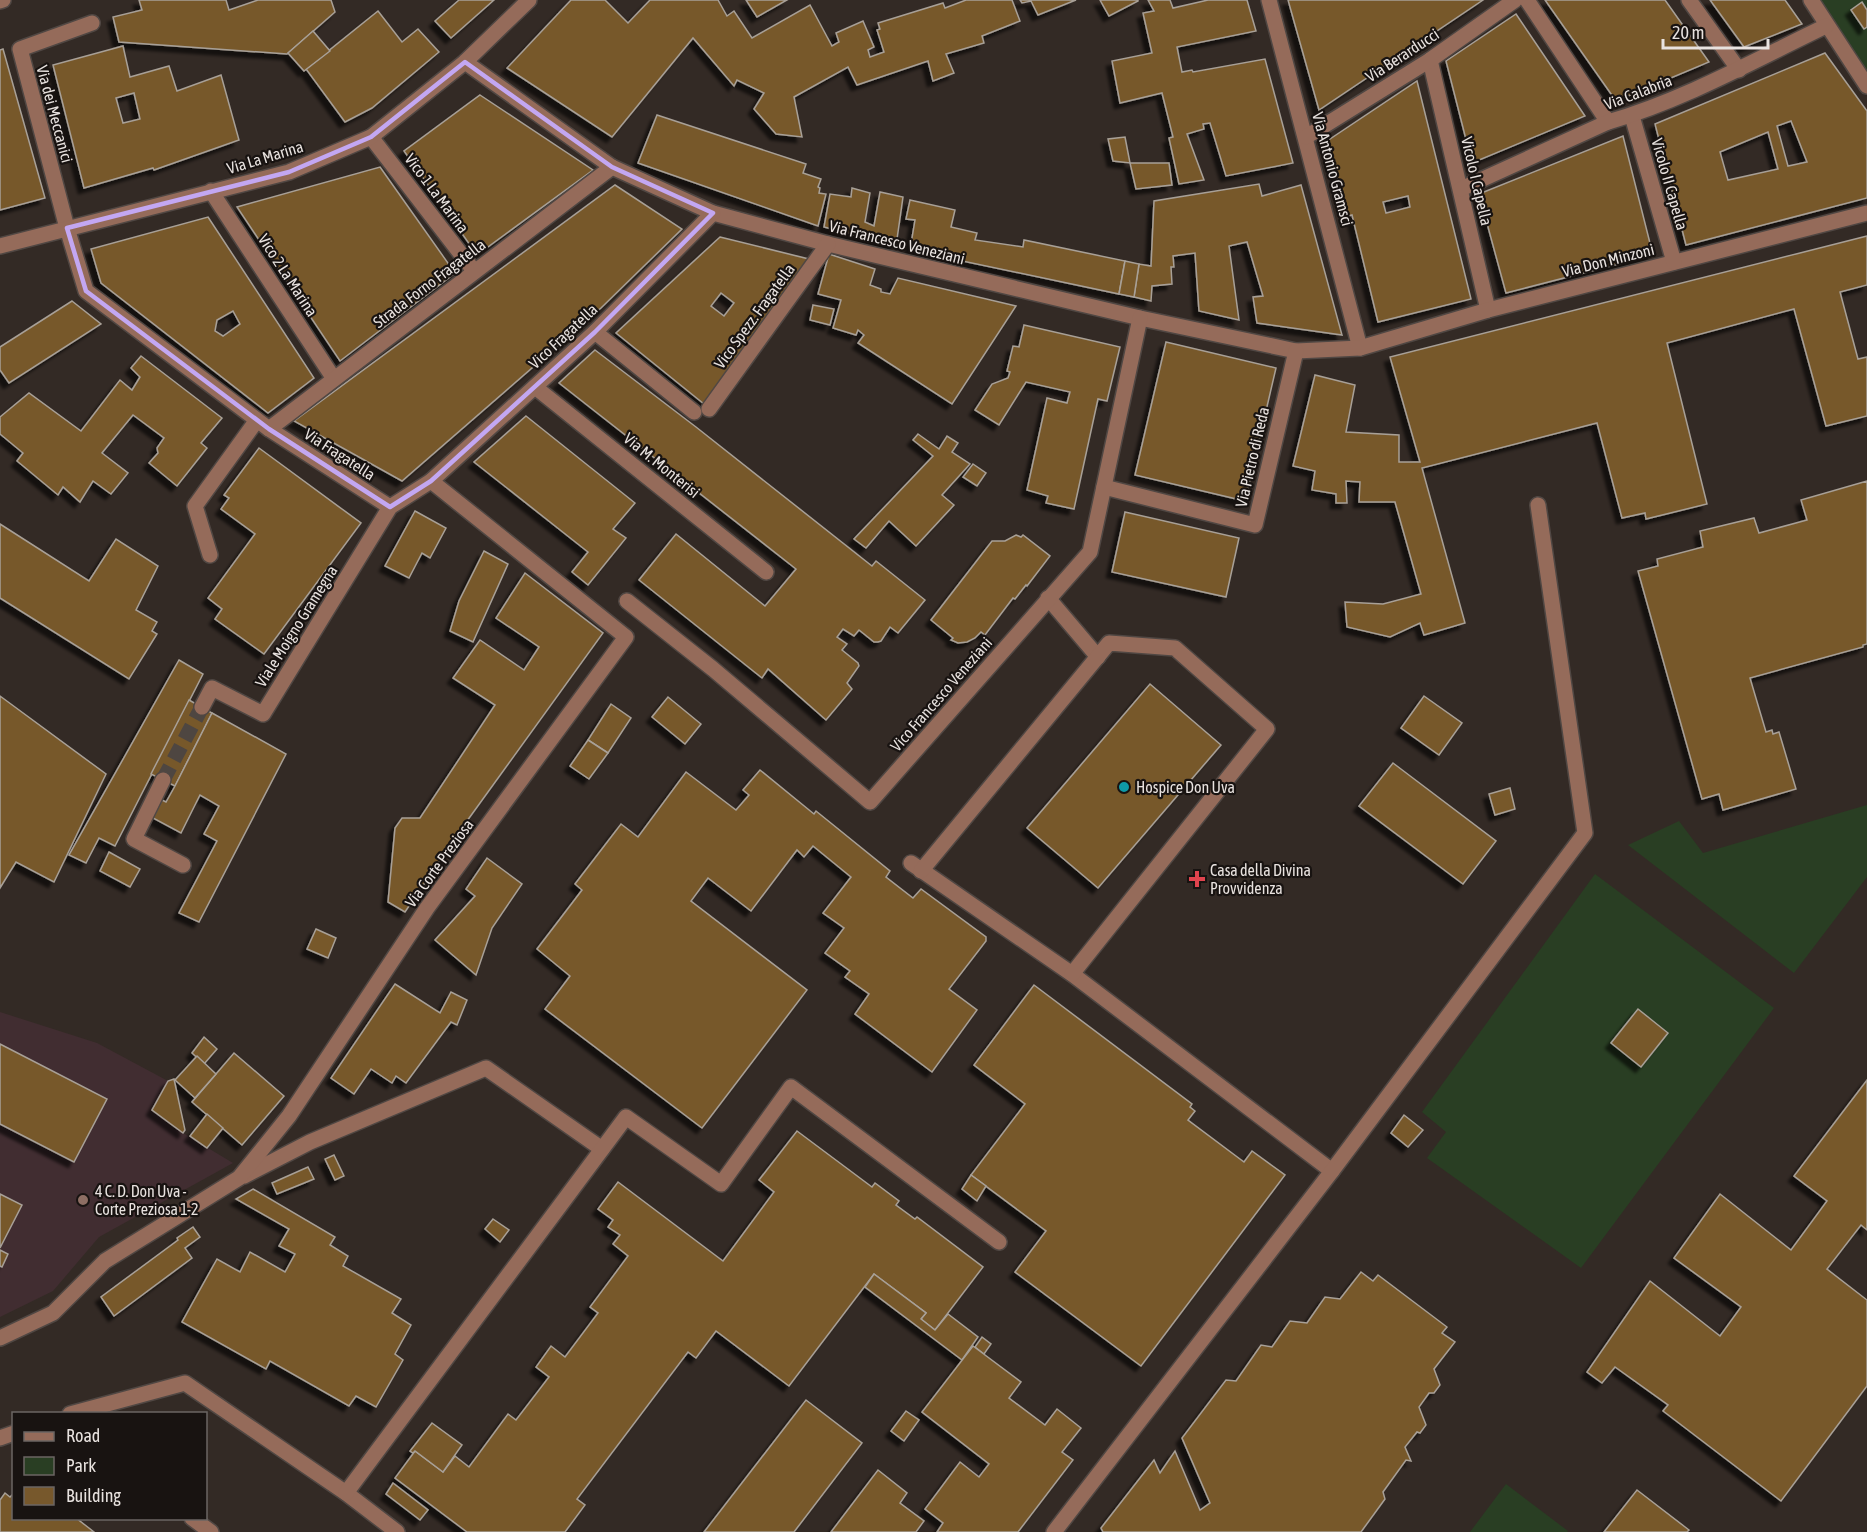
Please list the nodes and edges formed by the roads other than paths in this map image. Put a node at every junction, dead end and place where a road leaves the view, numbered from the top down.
1 (529, 0) edge
2 (1269, 0) edge
3 (1515, 0) edge
4 (1527, 0) edge
5 (1689, 0) edge
6 (1811, 0) edge
7 (92, 23) dead end
8 (1826, 26) junction
9 (1430, 60) junction
10 (465, 62) junction
11 (1739, 70) junction
12 (1867, 86) edge
13 (1632, 116) junction
14 (1608, 122) junction
15 (371, 137) junction
16 (1306, 137) junction
17 (612, 167) junction
18 (1461, 189) junction
19 (211, 191) junction
20 (713, 213) junction
21 (1867, 213) edge
22 (67, 228) junction
23 (828, 244) junction
24 (0, 246) edge
25 (1674, 262) junction
26 (474, 271) junction
27 (1488, 310) junction
28 (1140, 318) junction
29 (595, 333) junction
30 (1360, 348) junction
31 (1296, 351) junction
32 (334, 379) junction
33 (535, 387) junction
34 (709, 409) dead end
35 (694, 412) dead end
36 (263, 425) junction
37 (431, 481) junction
38 (1104, 487) junction
39 (1538, 505) dead end
40 (390, 507) junction
41 (210, 555) dead end
42 (766, 572) dead end
43 (1048, 598) junction
44 (627, 601) dead end
45 (1098, 657) junction
46 (202, 708) tunnel mouth
47 (163, 780) tunnel mouth
48 (183, 866) dead end
49 (1072, 974) junction
50 (602, 1149) junction
51 (1332, 1171) junction
52 (239, 1179) junction
53 (999, 1242) dead end
54 (0, 1338) edge
55 (74, 1412) edge
56 (346, 1494) junction
57 (195, 1520) edge
58 (211, 1532) edge
59 (397, 1532) edge
60 (1054, 1532) edge

1 - 10 street, Via La Marina
2 - 16 street, Via Antonio Gramsci
3 - 9 street, Via Berarducci
4 - 14 street
5 - 11 street
6 - 8 street
7 - 22 street, Via dei Meccanici
8 - 11 street, Via Calabria
8 - 12 street
9 - 16 street, Via Berarducci
9 - 18 street, Vicolo I Capella
10 - 15 street, Via La Marina
10 - 17 street, Via Francesco Veneziani
11 - 13 street, Via Calabria
13 - 14 street, Via Calabria
13 - 25 street, Vicolo II Capella
14 - 18 street, Via Calabria
15 - 19 street, Via La Marina
15 - 26 street, Vico 1 La Marina
16 - 30 street, Via Antonio Gramsci
17 - 20 street, Via Francesco Veneziani
17 - 26 street, Strada Forno Fragatella
18 - 27 street, Vicolo I Capella
19 - 22 street, Via La Marina
19 - 32 street, Vico 2 La Marina
20 - 23 street, Via Francesco Veneziani
20 - 29 street, Vico Fragatella
21 - 25 street, Via Don Minzoni
22 - 24 street, Via La Marina
22 - 36 street, Via Fragatella
23 - 28 street, Via Francesco Veneziani
23 - 34 street, Vico Spezz. Fragatella
25 - 27 street, Via Don Minzoni
26 - 32 street, Strada Forno Fragatella
27 - 30 street, Via Don Minzoni
28 - 31 street, Via Francesco Veneziani
28 - 38 street, Vico Francesco Veneziani
29 - 33 street, Vico Fragatella
29 - 35 street
30 - 31 street, Via Francesco Veneziani
31 - 38 street, Via Pietro di Reda
32 - 36 street, Strada Forno Fragatella
33 - 37 street, Vico Fragatella
33 - 42 street, Via M. Monterisi
36 - 40 street, Via Fragatella
36 - 41 street, Strada Forno Fragatella
37 - 40 street
37 - 52 street, Via Corte Preziosa
38 - 43 street, Vico Francesco Veneziani
39 - 51 street
40 - 46 street, Viale Moigno Gramegna
43 - 44 street, Vico Francesco Veneziani
43 - 45 street
45 - 49 street
45 - 49 street
47 - 48 street
49 - 51 street
50 - 52 street
50 - 53 street
50 - 56 street
51 - 60 street
52 - 54 street
55 - 56 street
56 - 59 street
57 - 58 street

